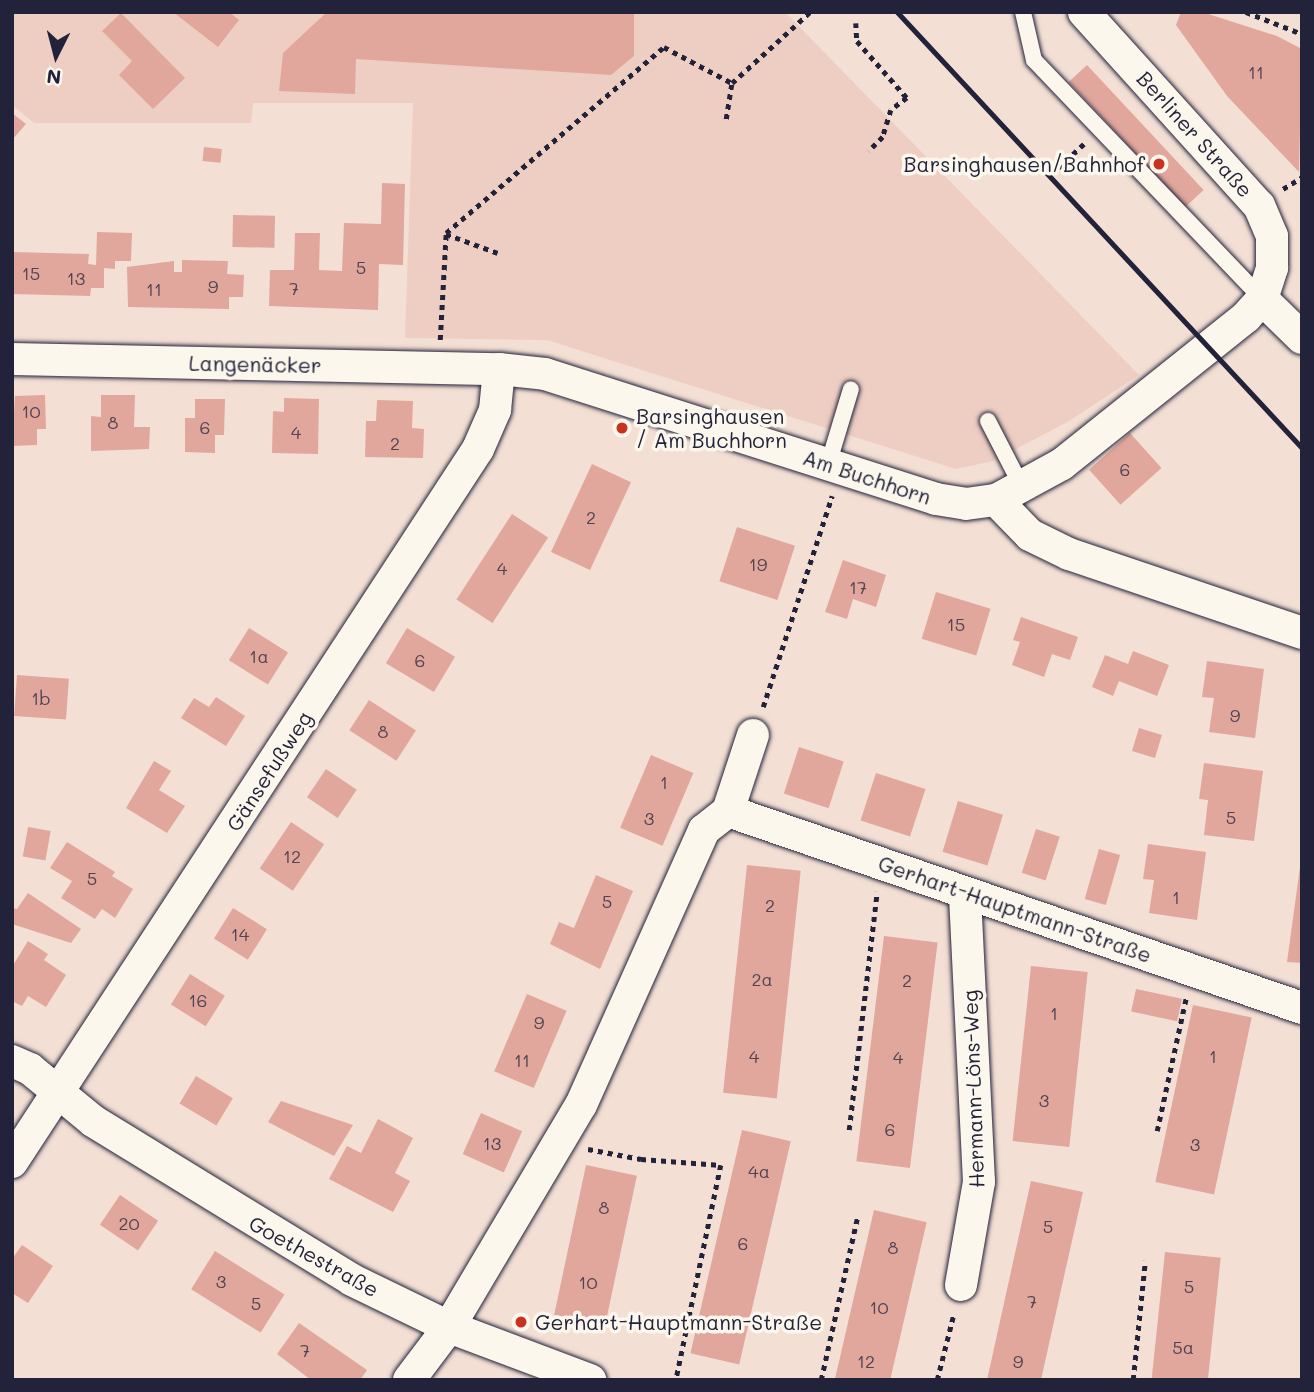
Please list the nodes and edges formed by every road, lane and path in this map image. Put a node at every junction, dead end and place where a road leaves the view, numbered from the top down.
1 (810, 12) edge
2 (1023, 12) edge
3 (1084, 12) edge
4 (1246, 12) edge
5 (856, 23) dead end
6 (1302, 34) edge
7 (732, 83) junction
8 (726, 119) dead end
9 (1099, 131) junction
10 (869, 151) dead end
11 (1058, 168) dead end
12 (446, 233) junction
13 (498, 253) dead end
14 (1262, 299) junction
15 (1302, 338) edge
16 (12, 359) edge
17 (438, 368) junction
18 (499, 369) junction
19 (850, 389) dead end
20 (988, 421) dead end
21 (834, 467) junction
22 (1009, 494) junction
23 (1302, 633) edge
24 (753, 735) joint
25 (728, 811) junction
26 (880, 863) junction
27 (965, 893) junction
28 (1192, 970) junction
29 (1302, 1008) edge
30 (12, 1060) edge
31 (59, 1093) junction
32 (849, 1130) dead end
33 (1157, 1131) dead end
34 (558, 1143) junction
35 (12, 1162) edge
36 (858, 1215) dead end
37 (1145, 1261) dead end
38 (961, 1285) joint
39 (449, 1326) junction
40 (409, 1380) edge
41 (590, 1380) edge
42 (676, 1380) edge
43 (821, 1380) edge
44 (937, 1380) edge
45 (1133, 1380) edge

1 - 7 path
2 - 9 lane
3 - 14 street, Berliner Straße
4 - 6 path
5 - 10 path
7 - 8 path
7 - 12 path
9 - 11 path
9 - 14 lane
12 - 13 path
12 - 17 path
14 - 15 street
14 - 22 street, Am Buchhorn
16 - 17 street, Langenäcker
17 - 18 street, Langenäcker
18 - 21 street, Am Buchhorn
18 - 31 street, Gänsefußweg
19 - 21 lane
20 - 22 lane
21 - 22 street, Am Buchhorn
21 - 24 path
22 - 23 street
24 - 25 street
25 - 26 street, Gerhart-Hauptmann-Straße
25 - 34 street
26 - 27 street, Gerhart-Hauptmann-Straße
26 - 32 path
27 - 28 street, Gerhart-Hauptmann-Straße
27 - 38 street, Hermann-Löns-Weg
28 - 29 street, Gerhart-Hauptmann-Straße
28 - 33 path
30 - 31 street, Goethestraße
31 - 35 street, Gänsefußweg
31 - 39 street, Goethestraße
34 - 39 street
34 - 42 path
36 - 43 path
37 - 45 path
38 - 44 path
39 - 40 street
39 - 41 street, Goethestraße

